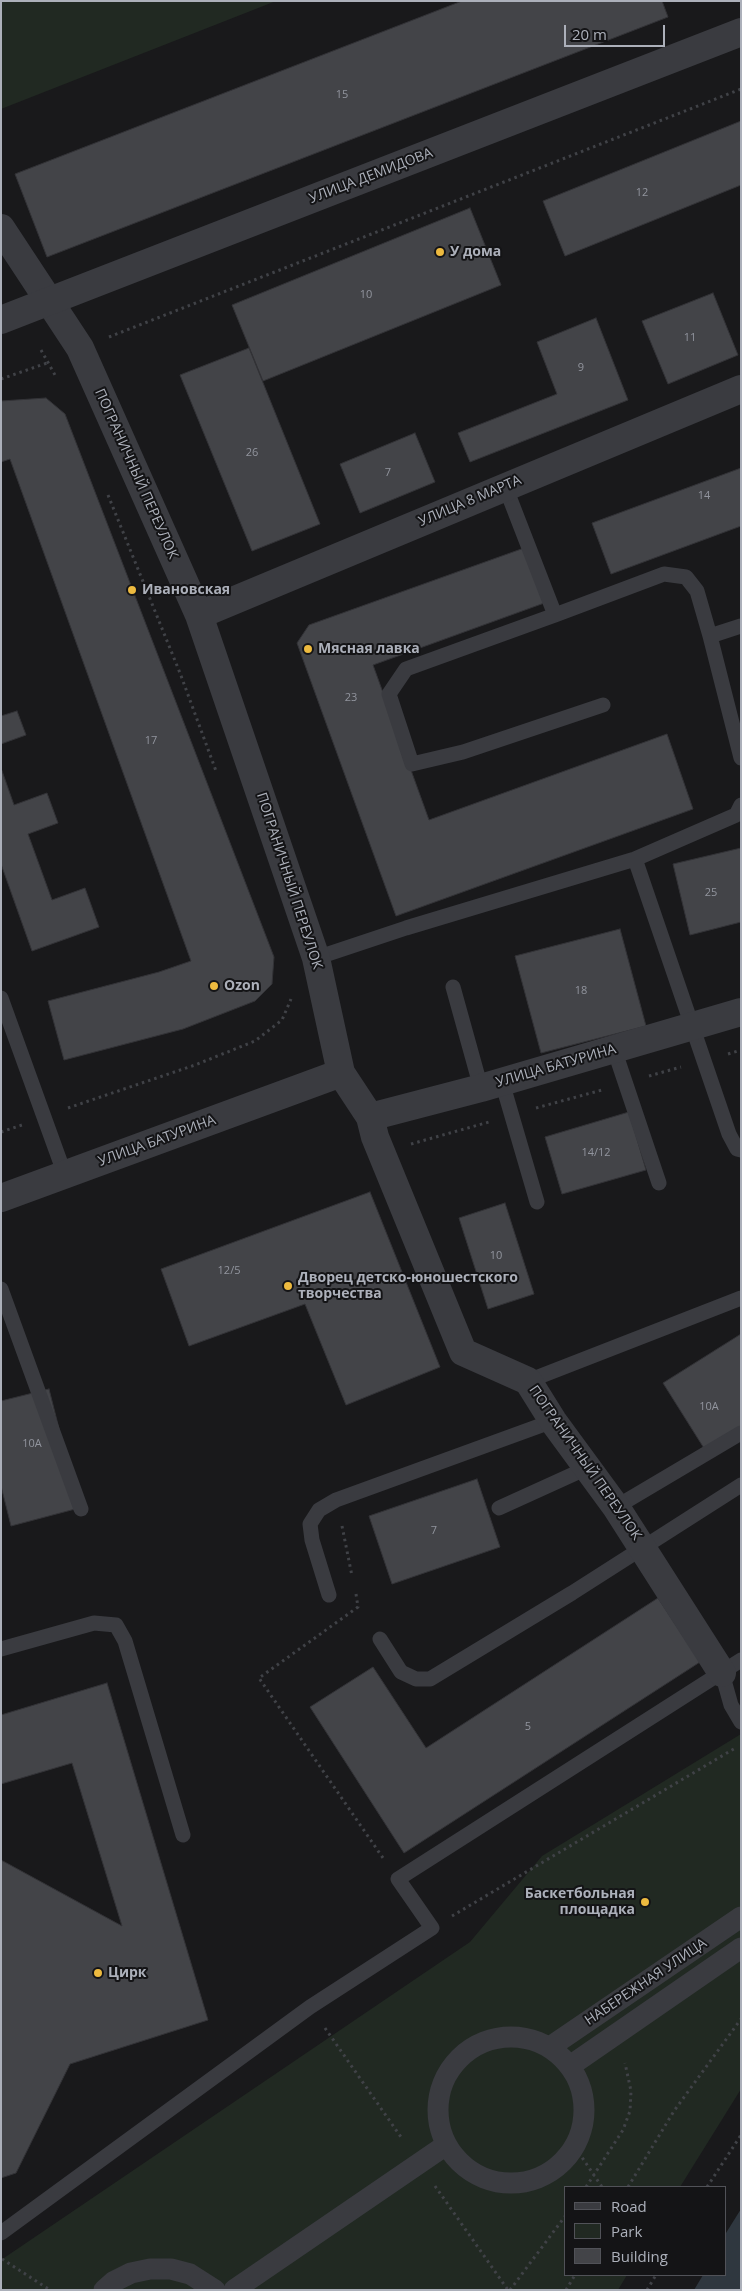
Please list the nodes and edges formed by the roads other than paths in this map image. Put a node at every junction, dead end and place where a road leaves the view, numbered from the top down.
1 (741, 32) edge
2 (1, 228) edge
3 (50, 301) junction
4 (12, 316) edge
5 (741, 389) edge
6 (505, 486) junction
7 (199, 614) junction
8 (554, 615) junction
9 (741, 626) edge
10 (710, 636) junction
11 (603, 705) dead end
12 (741, 758) edge
13 (741, 805) edge
14 (635, 859) junction
15 (316, 958) junction
16 (453, 987) dead end
17 (1, 998) edge
18 (741, 1012) edge
19 (691, 1026) junction
20 (614, 1049) junction
21 (341, 1073) junction
22 (492, 1085) junction
23 (370, 1117) junction
24 (741, 1150) edge
25 (65, 1175) junction
26 (659, 1183) dead end
27 (1, 1198) edge
28 (537, 1202) dead end
29 (1, 1289) edge
30 (741, 1298) edge
31 (528, 1381) junction
32 (553, 1421) junction
33 (741, 1433) edge
34 (587, 1468) junction
35 (741, 1485) edge
36 (616, 1507) junction
37 (499, 1508) dead end
38 (81, 1509) dead end
39 (644, 1548) junction
40 (329, 1595) dead end
41 (380, 1639) dead end
42 (1, 1649) edge
43 (731, 1667) edge
44 (741, 1722) edge
45 (183, 1835) dead end
46 (741, 1917) edge
47 (741, 1948) edge
48 (550, 2047) junction
49 (570, 2066) junction
50 (446, 2145) junction
51 (1, 2233) edge
52 (104, 2290) edge
53 (215, 2290) edge
54 (234, 2290) edge

1 - 3 street, УЛИЦА ДЕМИДОВА
2 - 3 street, ПОГРАНИЧНЫЙ ПЕРЕУЛОК
3 - 4 street, УЛИЦА ДЕМИДОВА
3 - 7 street, ПОГРАНИЧНЫЙ ПЕРЕУЛОК
5 - 6 street, УЛИЦА 8 МАРТА
6 - 7 street, УЛИЦА 8 МАРТА
6 - 8 lane
7 - 15 street, ПОГРАНИЧНЫЙ ПЕРЕУЛОК
8 - 10 lane
8 - 11 lane
9 - 10 lane
10 - 12 lane
13 - 14 lane
14 - 15 lane
14 - 19 lane
15 - 21 street, ПОГРАНИЧНЫЙ ПЕРЕУЛОК
16 - 22 lane
17 - 25 lane
18 - 19 street, УЛИЦА БАТУРИНА
19 - 20 street, УЛИЦА БАТУРИНА
19 - 24 lane
20 - 22 street, УЛИЦА БАТУРИНА
20 - 26 lane
21 - 23 street, ПОГРАНИЧНЫЙ ПЕРЕУЛОК
21 - 25 street, УЛИЦА БАТУРИНА
22 - 23 street, УЛИЦА БАТУРИНА
22 - 28 lane
23 - 31 street, ПОГРАНИЧНЫЙ ПЕРЕУЛОК
25 - 27 street, УЛИЦА БАТУРИНА
29 - 38 lane
30 - 31 lane
31 - 32 street, ПОГРАНИЧНЫЙ ПЕРЕУЛОК
32 - 34 street, ПОГРАНИЧНЫЙ ПЕРЕУЛОК
32 - 40 lane
33 - 36 lane
34 - 36 street, ПОГРАНИЧНЫЙ ПЕРЕУЛОК
34 - 37 lane
35 - 39 lane
36 - 39 street, ПОГРАНИЧНЫЙ ПЕРЕУЛОК
39 - 41 lane
39 - 43 street, ПОГРАНИЧНЫЙ ПЕРЕУЛОК
42 - 45 lane
43 - 44 lane
43 - 51 lane
46 - 48 street, НАБЕРЕЖНАЯ УЛИЦА
47 - 49 street, НАБЕРЕЖНАЯ УЛИЦА
48 - 49 street
48 - 50 street
49 - 50 street
50 - 54 street
52 - 53 street

